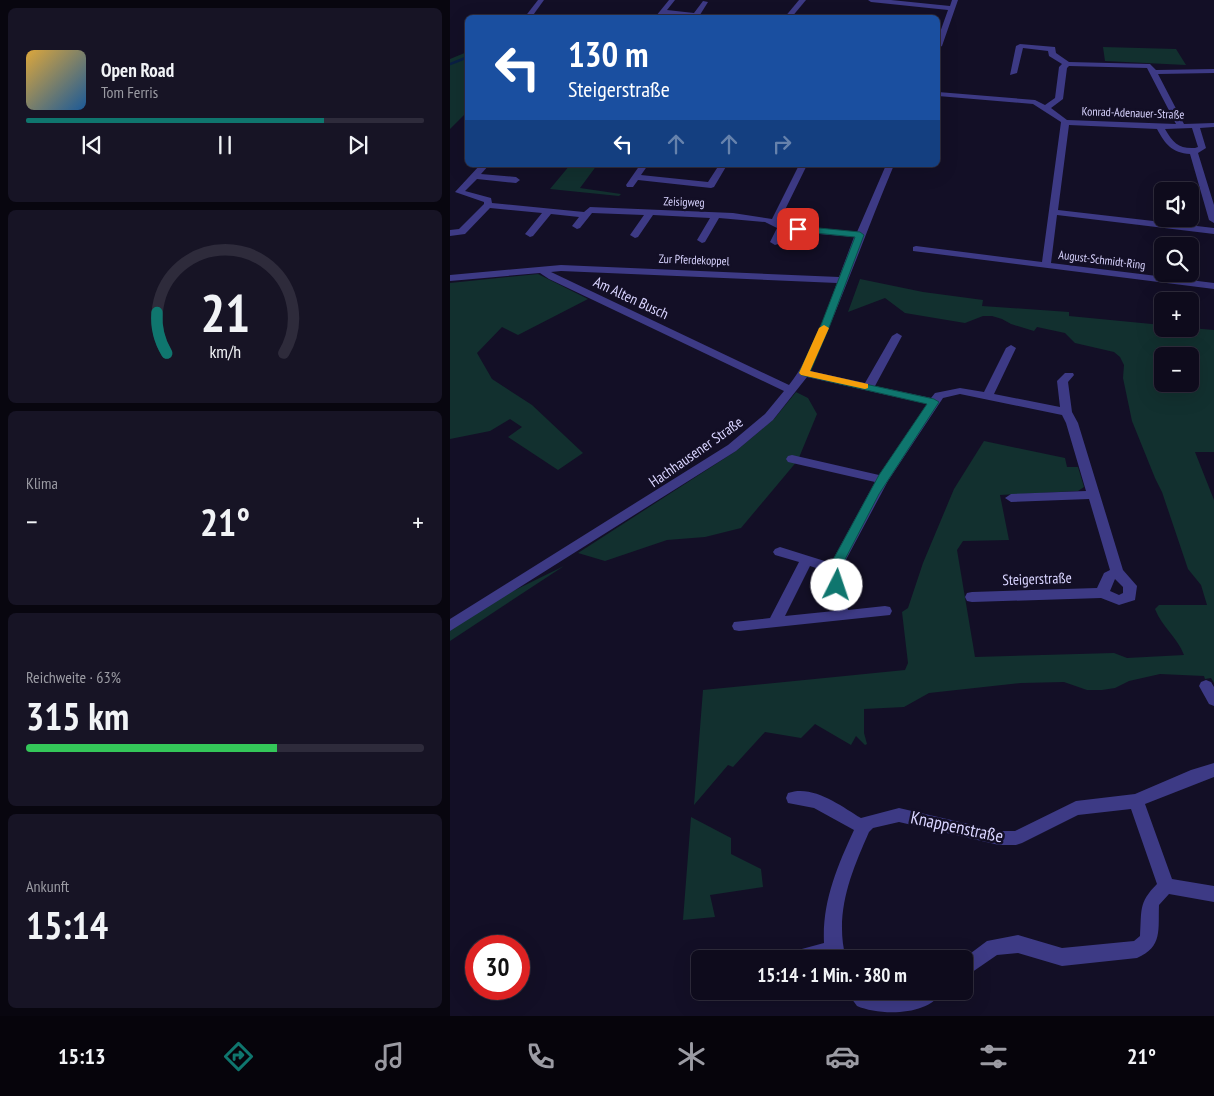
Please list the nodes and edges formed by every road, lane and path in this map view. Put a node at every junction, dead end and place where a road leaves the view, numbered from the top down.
1 (541, 0) edge
2 (672, 0) edge
3 (803, 0) edge
4 (871, 0) edge
5 (956, 0) edge
6 (705, 2) dead end
7 (953, 8) junction
8 (529, 15) edge
9 (660, 15) edge
10 (696, 15) edge
11 (790, 15) edge
12 (940, 41) edge
13 (1067, 64) junction
14 (1214, 71) edge
15 (1153, 72) junction
16 (1013, 73) dead end
17 (940, 94) edge
18 (1044, 108) junction
19 (1065, 122) junction
20 (1214, 125) edge
21 (1181, 126) junction
22 (1195, 126) junction
23 (1160, 127) junction
24 (1193, 151) junction
25 (483, 167) edge
26 (643, 167) edge
27 (722, 167) edge
28 (802, 167) edge
29 (889, 167) edge
30 (475, 176) junction
31 (516, 180) dead end
32 (454, 191) edge
33 (488, 205) junction
34 (549, 211) junction
35 (1054, 212) junction
36 (650, 213) junction
37 (586, 215) junction
38 (716, 216) junction
39 (1214, 220) edge
40 (778, 225) junction
41 (577, 226) dead end
42 (1214, 231) edge
43 (450, 233) edge
44 (530, 234) dead end
45 (635, 235) dead end
46 (860, 235) junction
47 (702, 240) dead end
48 (775, 242) dead end
49 (916, 249) dead end
50 (1046, 266) junction
51 (544, 271) junction
52 (450, 278) edge
53 (843, 280) junction
54 (1214, 286) edge
55 (898, 336) dead end
56 (1011, 348) dead end
57 (804, 373) junction
58 (1069, 375) dead end
59 (869, 387) junction
60 (791, 390) junction
61 (987, 397) junction
62 (934, 402) junction
63 (1066, 412) junction
64 (792, 459) dead end
65 (882, 480) junction
66 (1095, 495) junction
67 (1011, 498) dead end
68 (780, 552) dead end
69 (807, 560) junction
70 (834, 569) junction
71 (1117, 572) junction
72 (1102, 593) junction
73 (972, 597) dead end
74 (885, 611) dead end
75 (842, 615) junction
76 (775, 622) junction
77 (450, 626) edge
78 (739, 626) dead end
79 (1206, 686) dead end
80 (1214, 700) edge
81 (1214, 770) edge
82 (794, 798) dead end
83 (1136, 801) junction
84 (863, 827) junction
85 (1166, 886) junction
86 (1214, 894) edge
87 (835, 950) edge
88 (973, 962) edge
89 (863, 1000) edge
90 (919, 1000) edge

1 - 8 street
2 - 9 street
3 - 11 street
4 - 7 street
5 - 7 street
6 - 10 street
7 - 12 street
13 - 15 street
13 - 16 street
13 - 18 street
14 - 15 street
15 - 21 street
17 - 18 street, Konrad-Adenauer-Straße
18 - 19 street, Konrad-Adenauer-Straße
19 - 23 street, Konrad-Adenauer-Straße
19 - 35 street, August-Schmidt-Ring
20 - 22 street, Konrad-Adenauer-Straße
21 - 22 street, Konrad-Adenauer-Straße
21 - 23 street, Konrad-Adenauer-Straße
22 - 24 street
23 - 24 street
24 - 39 street
25 - 30 street
26 - 27 street
28 - 40 street
29 - 46 street, Hachhausener Straße
30 - 31 street
30 - 32 street
32 - 33 street
33 - 34 street, Zeisigweg
33 - 43 street
34 - 37 street, Zeisigweg
34 - 44 street
35 - 42 street
35 - 50 street, August-Schmidt-Ring
36 - 37 street, Zeisigweg
36 - 38 street, Zeisigweg
36 - 45 street, Zeisigweg
37 - 41 street
38 - 40 street, Zeisigweg
38 - 47 street, Zeisigweg
40 - 46 street, Zeisigweg
40 - 48 street
46 - 53 street, Hachhausener Straße
49 - 50 street, August-Schmidt-Ring
50 - 54 street, August-Schmidt-Ring
51 - 52 street
51 - 53 street, Zur Pferdekoppel
51 - 60 street, Am Alten Busch
53 - 57 street, Hachhausener Straße
55 - 59 street
56 - 61 street
57 - 59 street
57 - 60 street, Hachhausener Straße
58 - 63 street, Steigerstraße
59 - 62 street
60 - 77 street, Hachhausener Straße
61 - 62 street
61 - 63 street
62 - 65 street
63 - 66 street, Steigerstraße
64 - 65 street
65 - 70 street
66 - 67 street
66 - 71 street, Steigerstraße
68 - 69 street
69 - 70 street
69 - 76 street
70 - 75 street
71 - 72 street
71 - 72 street, Steigerstraße
72 - 73 street, Steigerstraße
74 - 75 street
75 - 76 street
76 - 78 street
79 - 80 street
81 - 83 street, Knappenstraße
82 - 84 street
83 - 84 street, Knappenstraße
83 - 85 street
84 - 87 street
85 - 86 street
85 - 88 street
89 - 90 street

